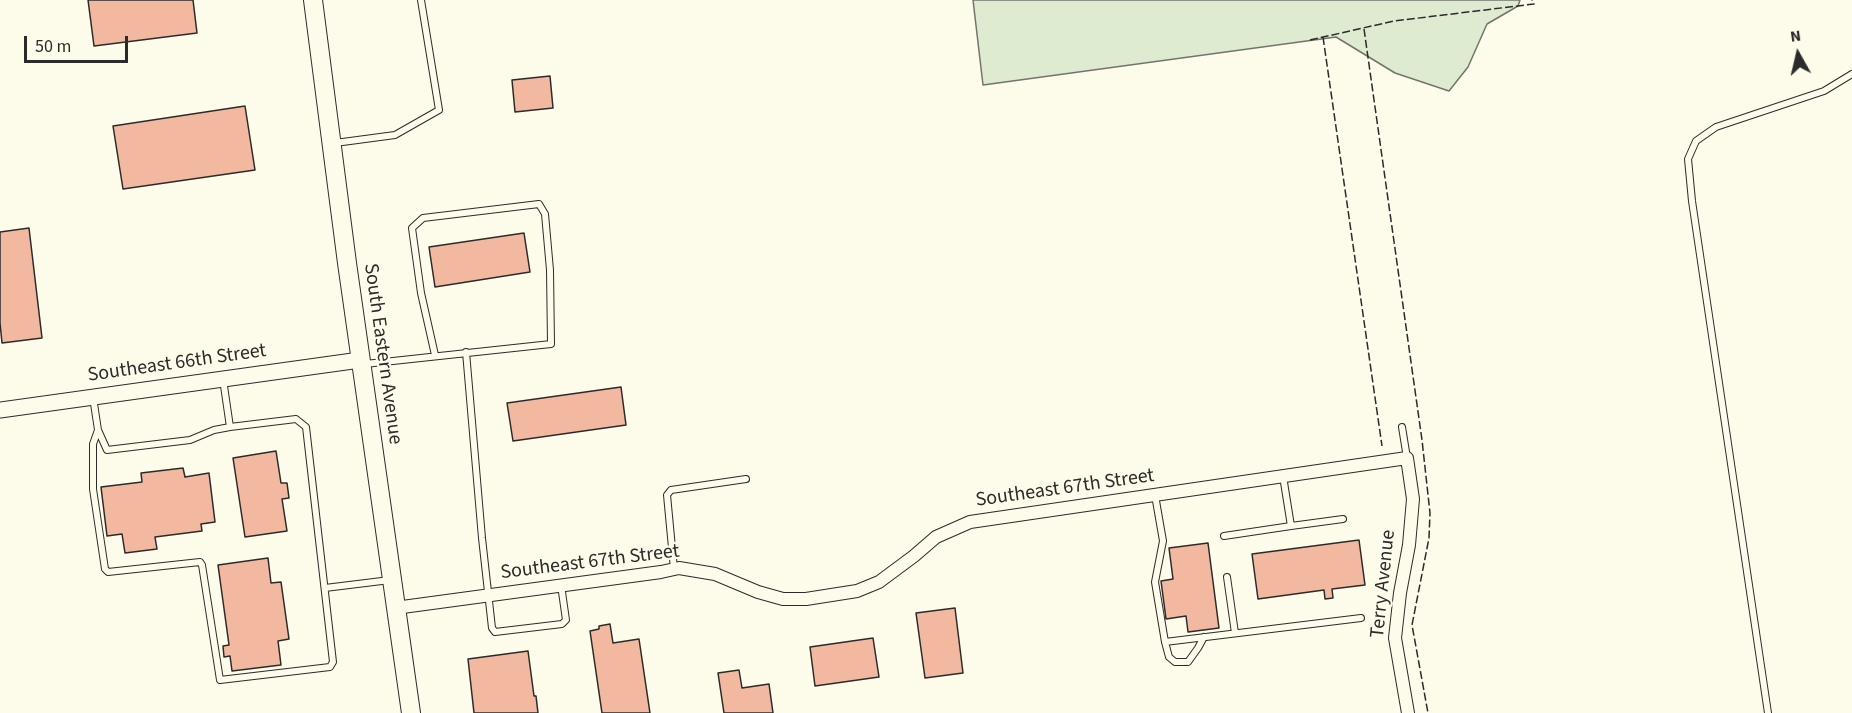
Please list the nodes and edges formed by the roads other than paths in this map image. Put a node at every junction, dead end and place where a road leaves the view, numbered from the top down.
1 (313, 0) edge
2 (421, 0) edge
3 (1852, 74) edge
4 (332, 143) junction
5 (466, 352) junction
6 (435, 355) junction
7 (361, 362) junction
8 (223, 379) junction
9 (93, 397) junction
10 (0, 410) edge
11 (230, 427) junction
12 (1402, 427) dead end
13 (98, 430) junction
14 (1407, 458) junction
15 (1283, 476) junction
16 (746, 479) dead end
17 (1155, 495) junction
18 (1343, 519) dead end
19 (1291, 526) junction
20 (1224, 536) dead end
21 (674, 569) junction
22 (1227, 577) dead end
23 (391, 580) junction
24 (561, 585) junction
25 (325, 588) junction
26 (488, 595) junction
27 (395, 608) junction
28 (1361, 618) dead end
29 (1235, 633) junction
30 (1204, 638) junction
31 (1166, 642) junction
32 (411, 713) edge
33 (1408, 713) edge
34 (1768, 713) edge

1 - 4 main road, South Eastern Avenue
2 - 4 lane
3 - 34 lane
4 - 7 main road, South Eastern Avenue
5 - 6 lane
5 - 6 lane
5 - 26 lane
6 - 7 lane
7 - 8 street, Southeast 66th Street
7 - 23 main road, South Eastern Avenue
8 - 9 street, Southeast 66th Street
8 - 11 lane
9 - 10 street, Southeast 66th Street
9 - 13 lane
11 - 13 lane
11 - 25 lane
12 - 14 lane
13 - 25 lane
14 - 15 street, Southeast 67th Street
14 - 33 street, Terry Avenue
15 - 17 street, Southeast 67th Street
15 - 19 lane
16 - 21 lane
17 - 21 street, Southeast 67th Street
17 - 31 lane
18 - 19 lane
19 - 20 lane
21 - 24 street, Southeast 67th Street
22 - 29 lane
23 - 25 lane
23 - 27 main road, South Eastern Avenue
24 - 26 street, Southeast 67th Street
24 - 26 lane
26 - 27 street, Southeast 67th Street
27 - 32 main road, South Eastern Avenue
28 - 29 lane
29 - 30 lane
30 - 31 lane
30 - 31 lane

